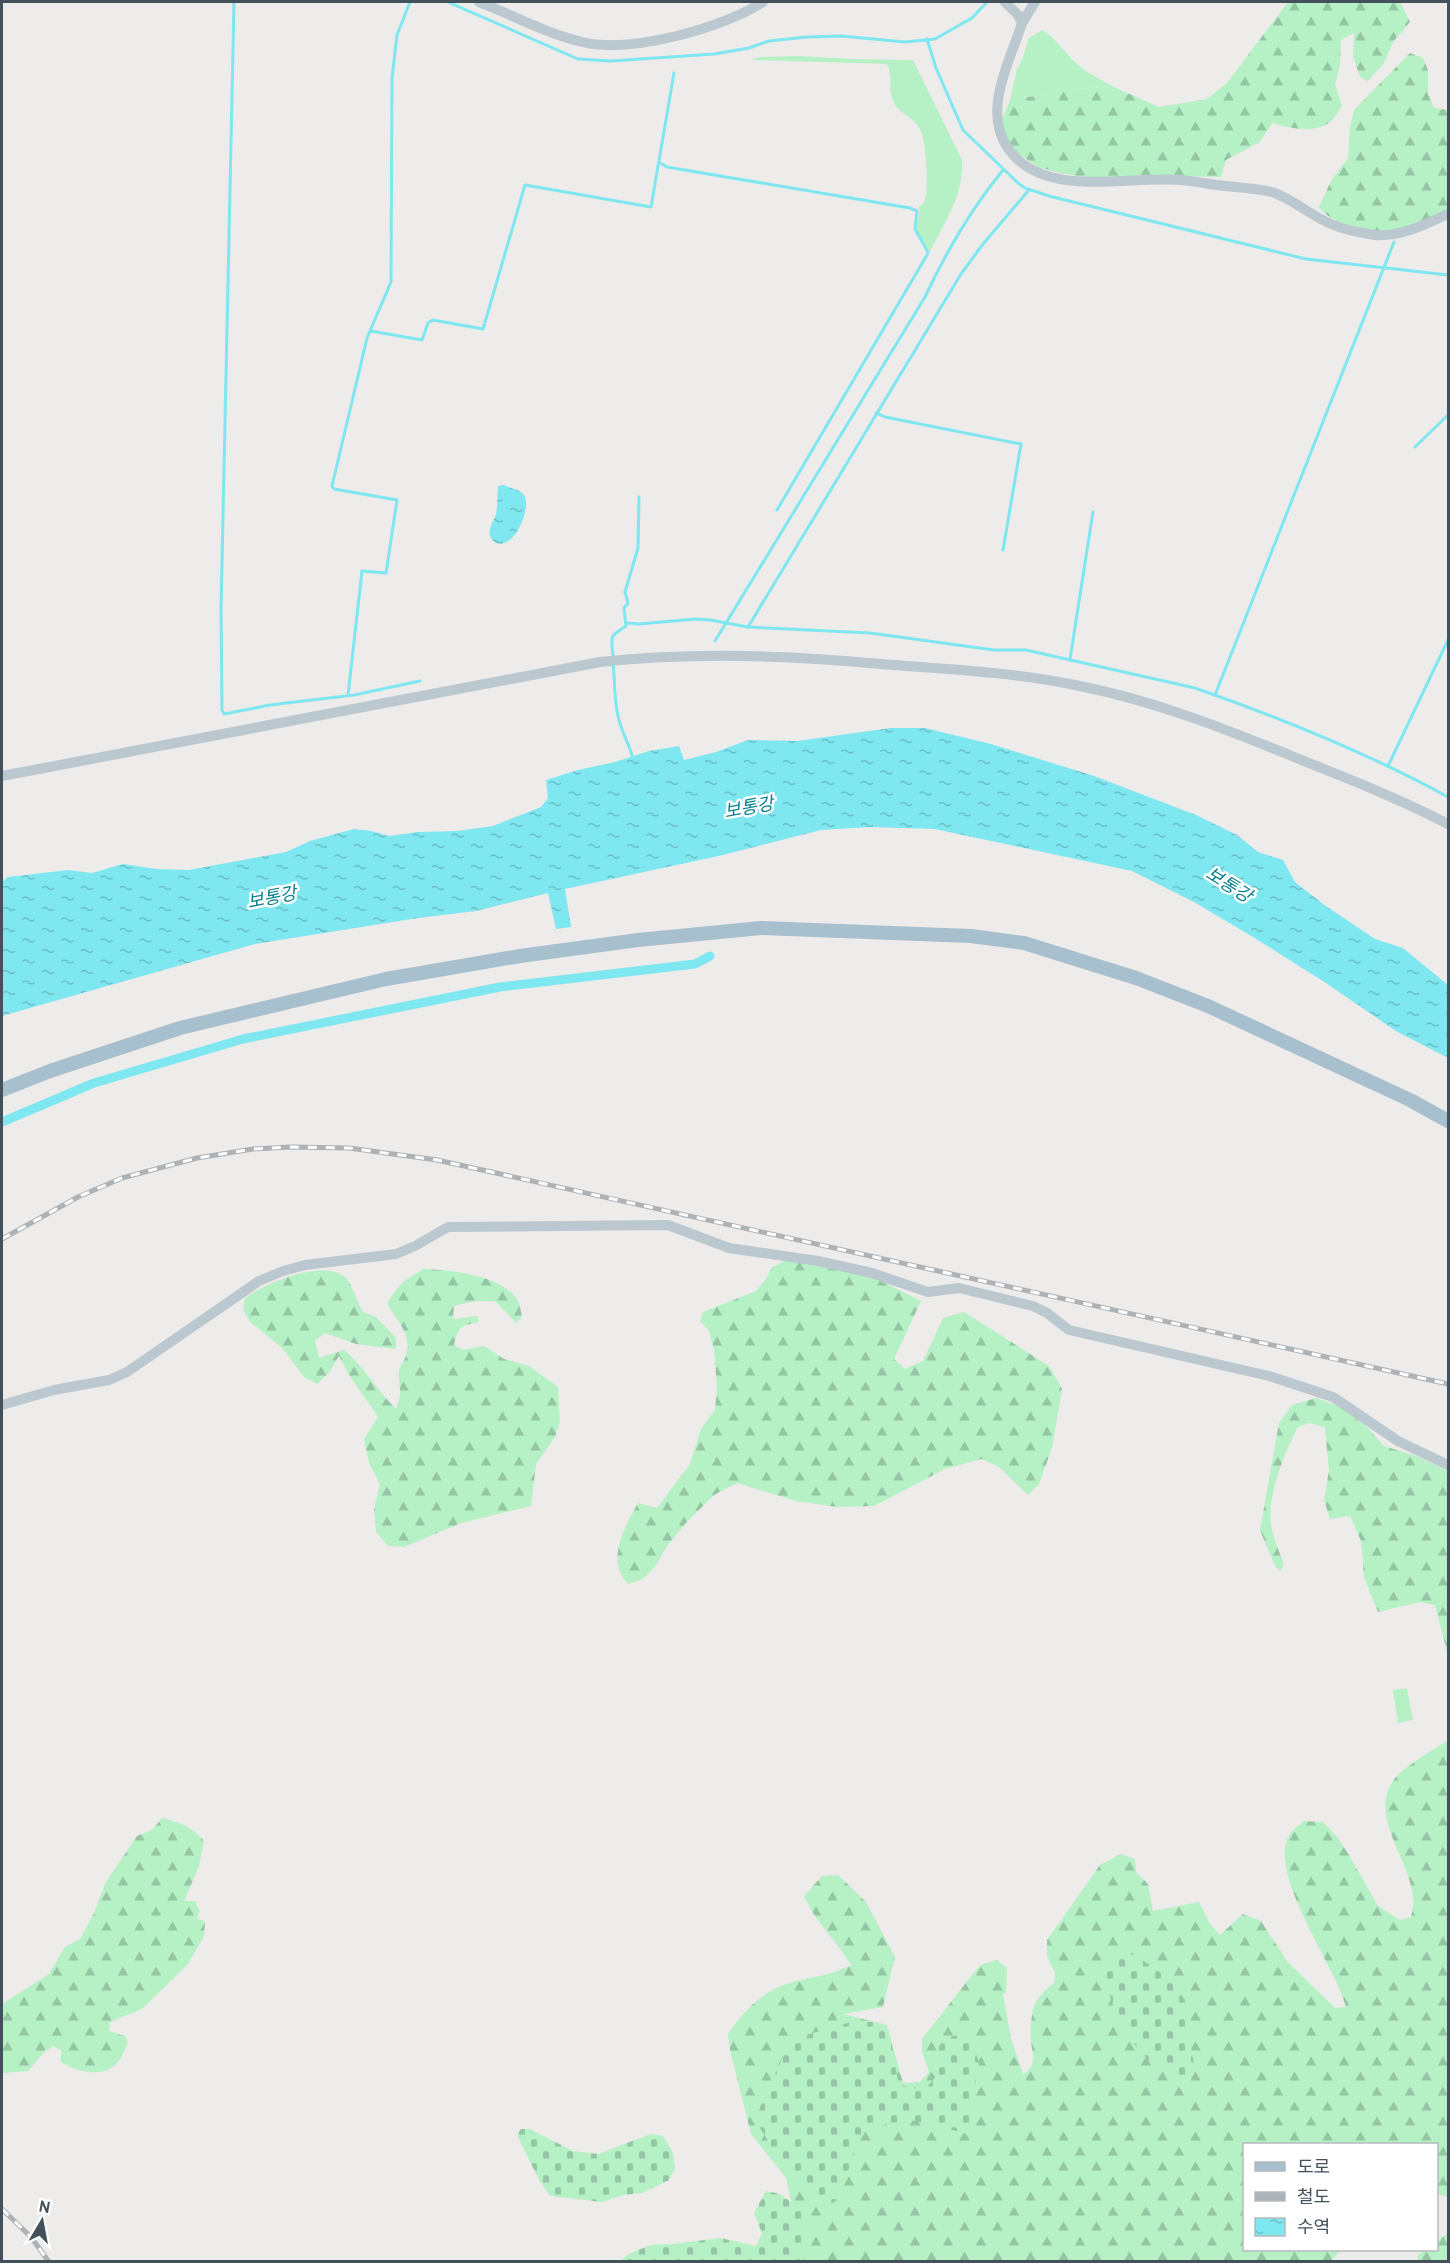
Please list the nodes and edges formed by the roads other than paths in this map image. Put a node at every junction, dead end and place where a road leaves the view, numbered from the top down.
1 (479, 2) edge
2 (764, 2) edge
3 (1005, 2) edge
4 (1035, 2) edge
5 (1022, 23) junction
6 (1449, 214) edge
7 (2, 777) edge
8 (1449, 824) edge
9 (2, 1090) edge
10 (1449, 1121) edge
11 (2, 1405) edge
12 (1449, 1465) edge

1 - 2 street
3 - 5 street
4 - 5 street
5 - 6 street
7 - 8 street
9 - 10 main road
11 - 12 street

